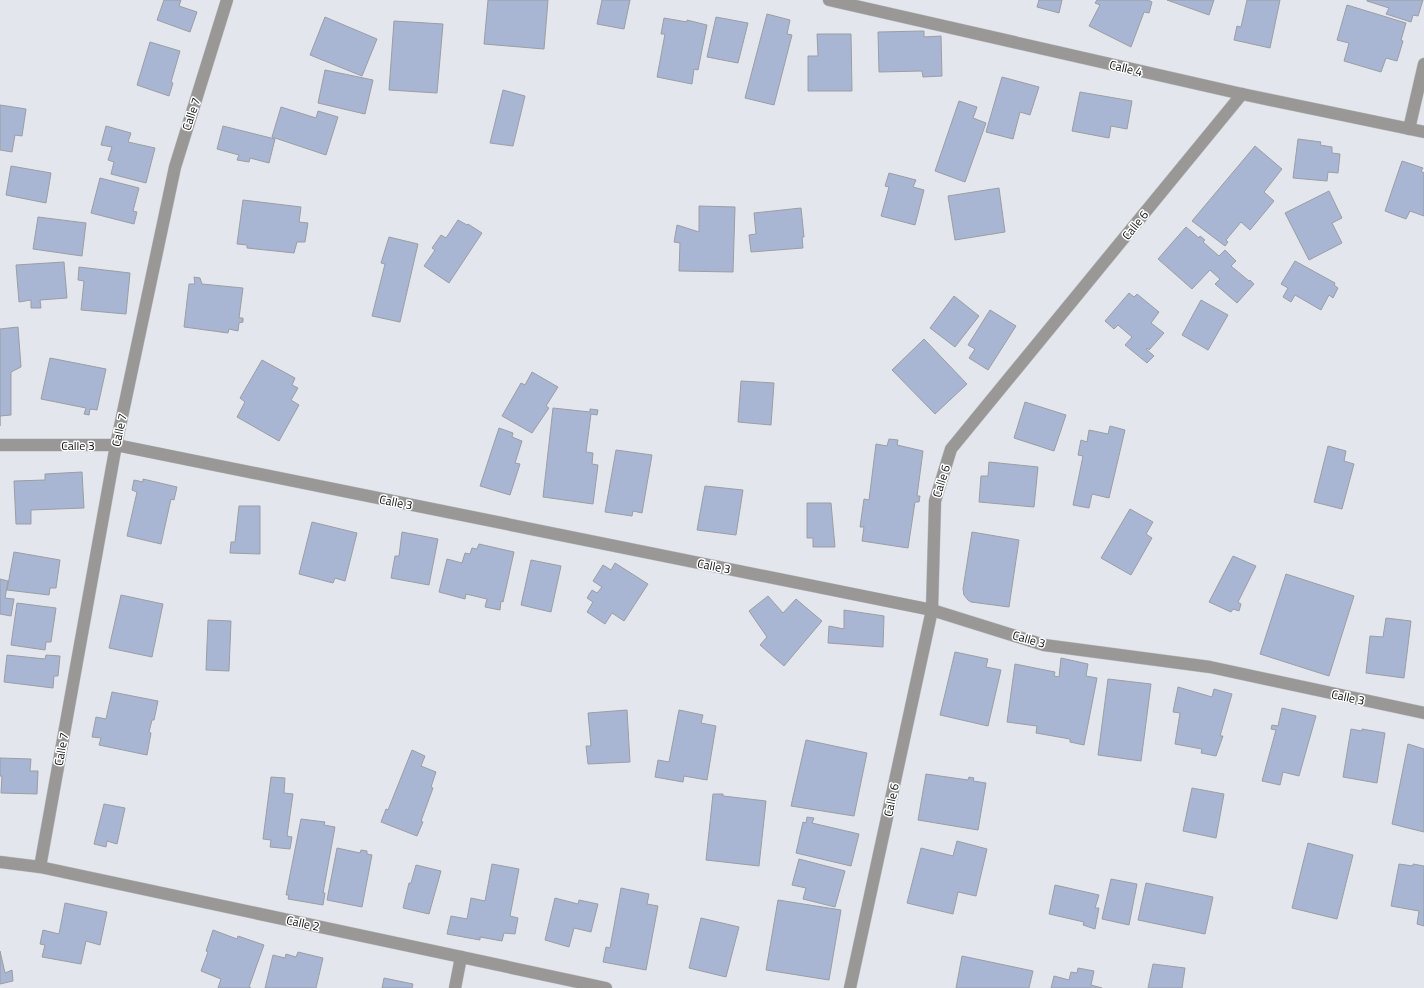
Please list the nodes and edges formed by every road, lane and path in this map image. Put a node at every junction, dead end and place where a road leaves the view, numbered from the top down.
1 (228, 0) edge
2 (830, 0) edge
3 (1424, 64) edge
4 (1242, 94) junction
5 (1409, 128) junction
6 (1424, 132) edge
7 (0, 445) edge
8 (116, 446) junction
9 (932, 610) junction
10 (1424, 713) edge
11 (0, 862) edge
12 (40, 867) junction
13 (461, 957) junction
14 (454, 988) edge
15 (606, 988) edge
16 (850, 988) edge

1 - 8 street, Calle 7
2 - 4 street, Calle 4
3 - 5 street
4 - 5 street, Calle 4
4 - 9 street, Calle 6
5 - 6 street, Calle 4
7 - 8 street, Calle 3
8 - 9 street, Calle 3
8 - 12 street, Calle 7
9 - 10 street, Calle 3
9 - 16 street, Calle 6
11 - 12 street, Calle 2
12 - 13 street, Calle 2
13 - 14 street
13 - 15 street, Calle 2

